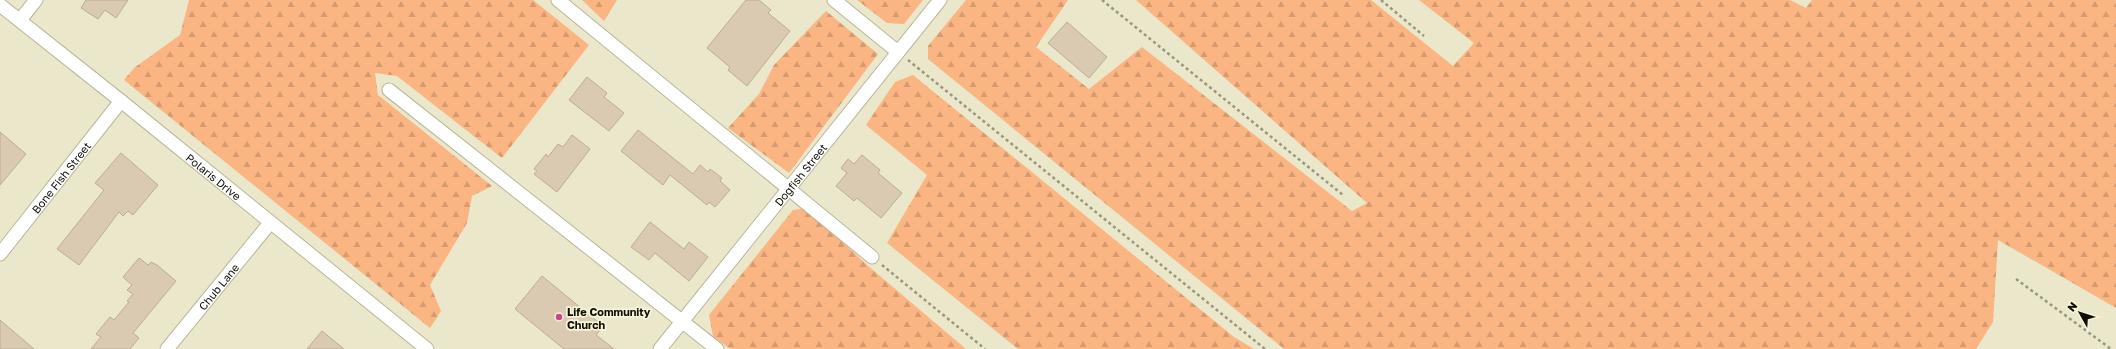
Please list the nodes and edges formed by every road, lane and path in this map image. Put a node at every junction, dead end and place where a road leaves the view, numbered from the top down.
1 (36, 0) edge
2 (558, 0) edge
3 (834, 0) edge
4 (940, 0) edge
5 (1102, 0) edge
6 (1380, 0) edge
7 (0, 6) edge
8 (20, 20) junction
9 (1424, 36) dead end
10 (898, 52) junction
11 (390, 90) dead end
12 (122, 101) junction
13 (789, 189) junction
14 (1343, 194) dead end
15 (270, 223) junction
16 (0, 254) edge
17 (872, 257) joint
18 (2016, 279) dead end
19 (683, 321) junction
20 (419, 347) edge
21 (167, 349) edge
22 (660, 349) edge
23 (717, 349) edge
24 (984, 349) edge
25 (1265, 349) edge
26 (2110, 349) edge

1 - 8 street
2 - 13 street
3 - 10 street
4 - 10 street, Dogfish Street
5 - 14 path
6 - 9 path
7 - 8 street, Polaris Drive
8 - 12 street, Polaris Drive
10 - 13 street, Dogfish Street
10 - 25 path
11 - 19 street
12 - 15 street, Polaris Drive
12 - 16 street, Bone Fish Street
13 - 17 street
13 - 19 street, Dogfish Street
15 - 20 street, Polaris Drive
15 - 21 street, Chub Lane
17 - 24 path
18 - 26 path
19 - 22 street, Dogfish Street
19 - 23 street

